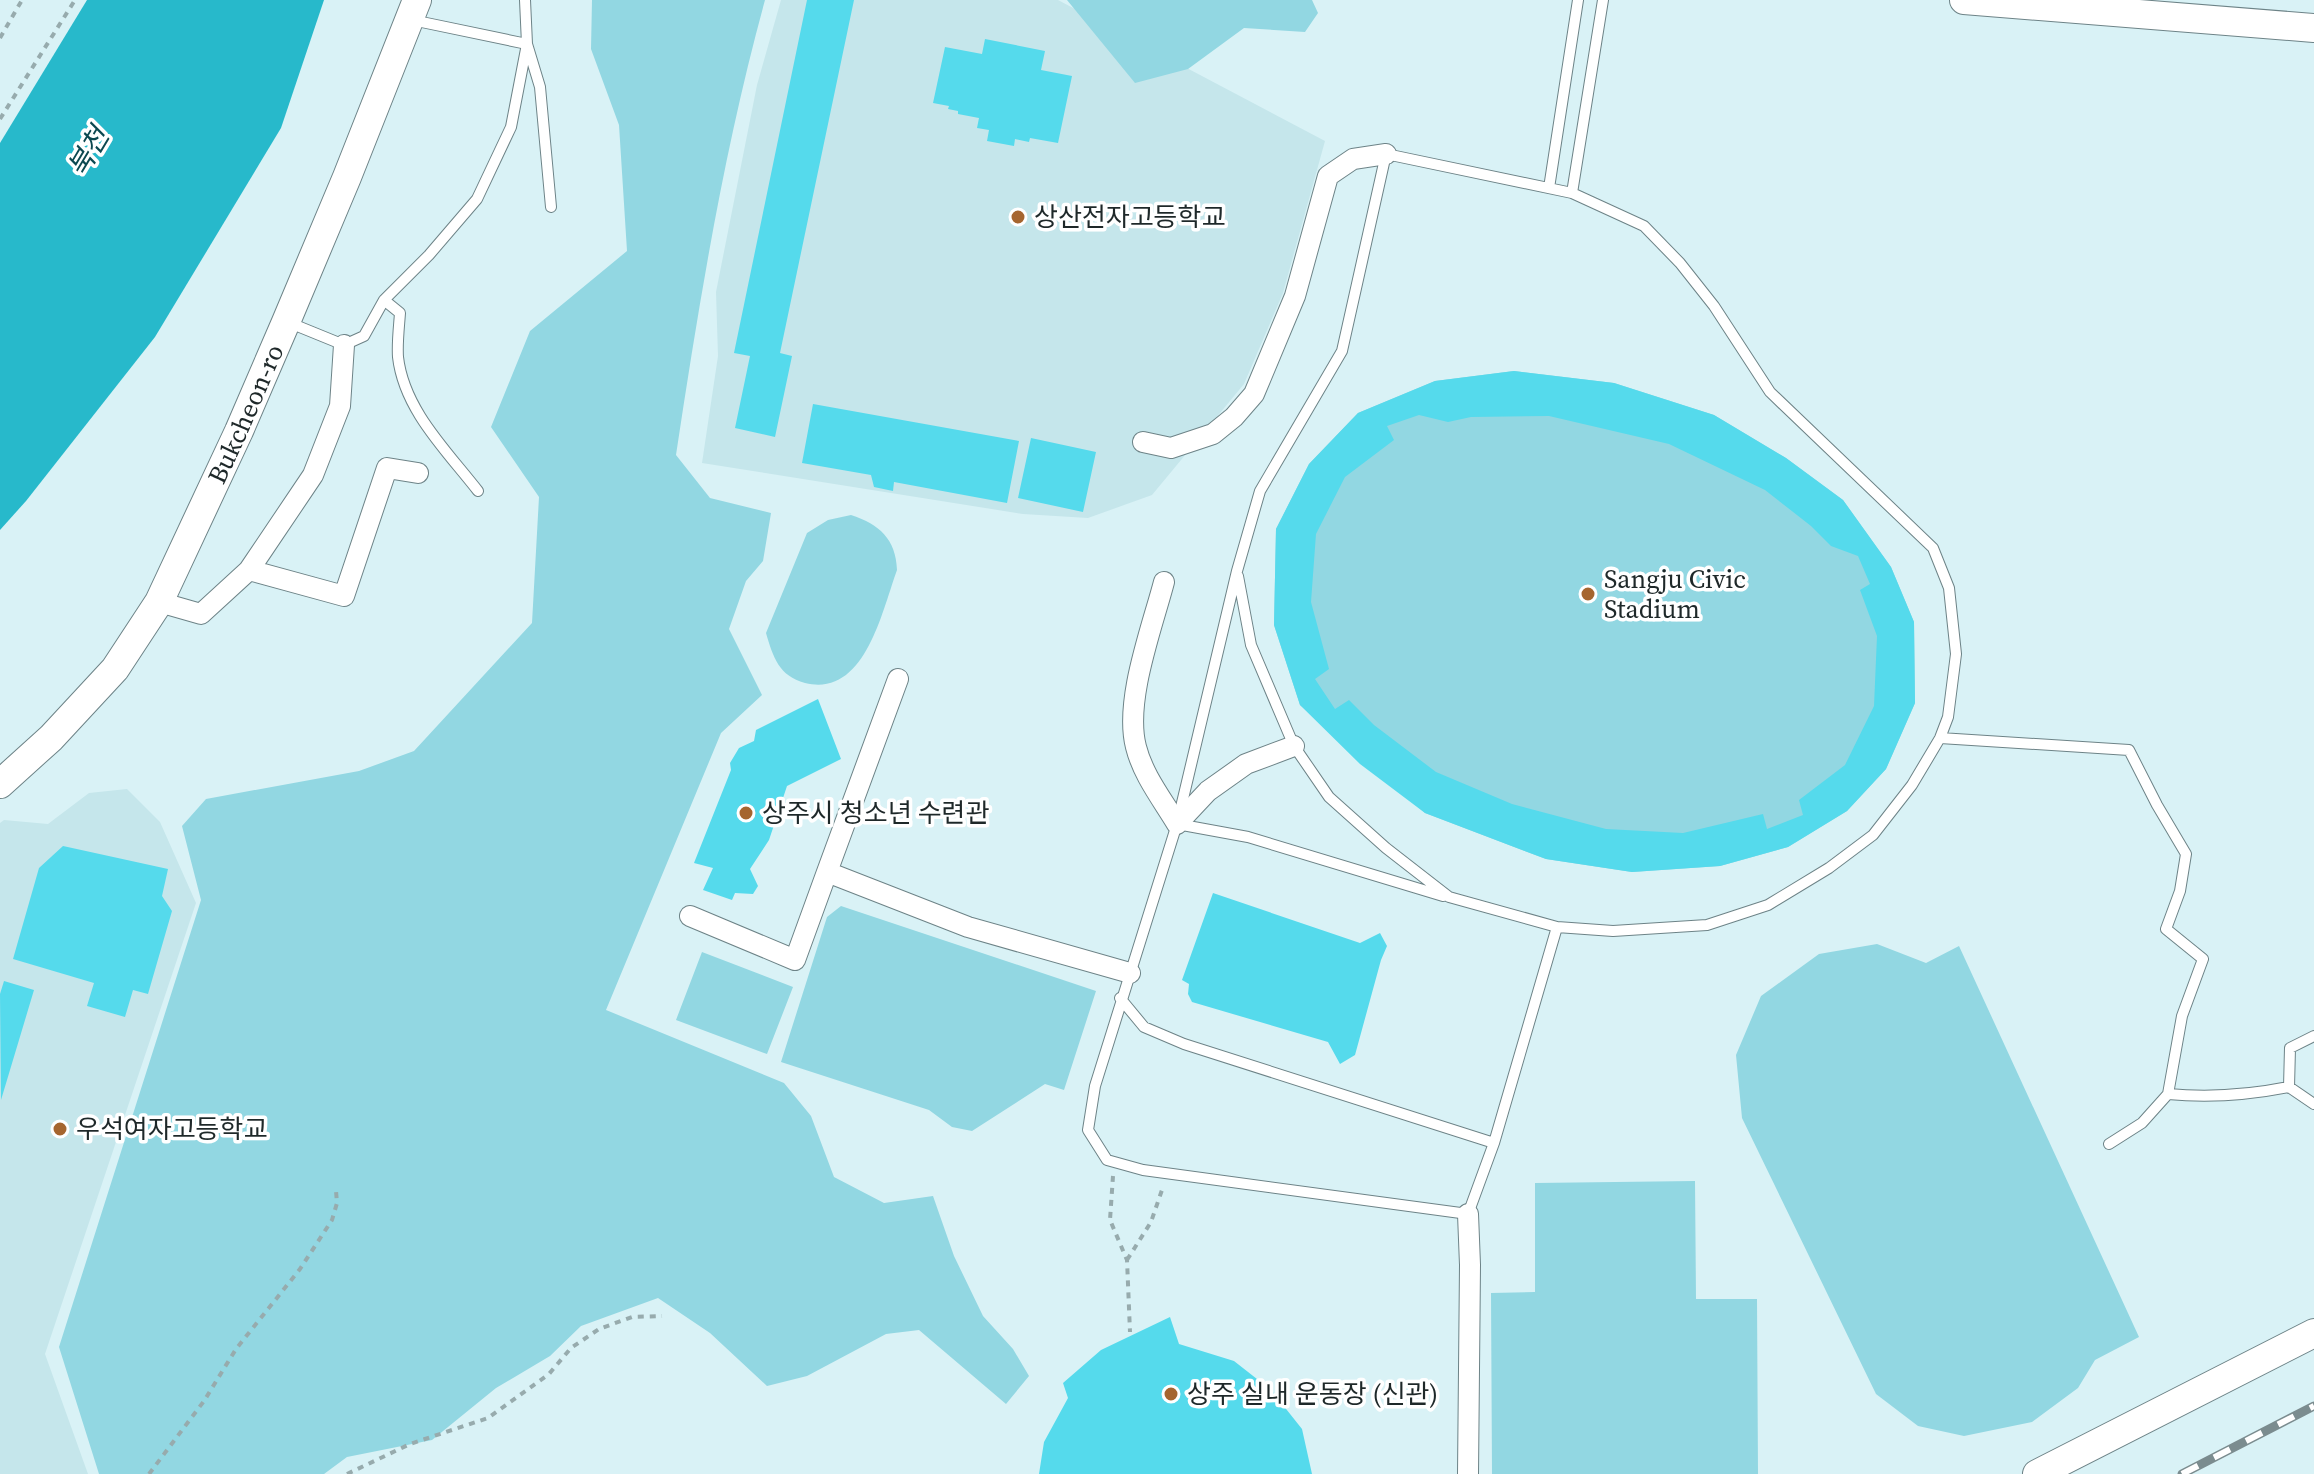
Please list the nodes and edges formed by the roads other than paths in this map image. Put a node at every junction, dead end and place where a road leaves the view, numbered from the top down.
1 (525, 0) edge
2 (1578, 0) edge
3 (1603, 0) edge
4 (1964, 0) edge
5 (414, 10) edge
6 (2314, 28) edge
7 (527, 44) junction
8 (1386, 154) junction
9 (1549, 188) junction
10 (1572, 193) junction
11 (551, 207) dead end
12 (384, 300) junction
13 (286, 322) junction
14 (344, 345) junction
15 (1143, 442) dead end
16 (418, 473) dead end
17 (478, 491) dead end
18 (249, 570) junction
19 (1237, 571) junction
20 (1164, 582) dead end
21 (159, 602) junction
22 (898, 679) dead end
23 (1940, 738) junction
24 (1294, 746) junction
25 (0, 784) edge
26 (1177, 824) junction
27 (827, 872) junction
28 (1449, 897) junction
29 (690, 916) dead end
30 (1557, 927) junction
31 (1130, 973) junction
32 (1120, 998) junction
33 (2314, 1036) edge
34 (2289, 1087) junction
35 (2168, 1094) junction
36 (2314, 1104) edge
37 (1494, 1143) junction
38 (2109, 1144) dead end
39 (1468, 1214) junction
40 (2314, 1333) edge
41 (1468, 1474) edge
42 (2037, 1474) edge

1 - 7 lane
2 - 9 lane
3 - 10 lane
4 - 6 street
5 - 7 lane
5 - 13 street, Bukcheon-ro
7 - 11 lane
7 - 12 lane
8 - 9 lane
8 - 15 street
8 - 19 lane
9 - 10 lane
10 - 23 lane
12 - 14 lane
12 - 17 lane
13 - 14 lane
13 - 21 street, Bukcheon-ro
14 - 18 street
16 - 18 street
18 - 21 street
19 - 24 lane
19 - 26 lane
20 - 26 street
21 - 25 street, Bukcheon-ro
22 - 27 street
23 - 30 lane
23 - 35 lane
24 - 26 street
24 - 28 lane
26 - 28 lane
26 - 31 lane
27 - 29 street
27 - 31 street
28 - 30 lane
30 - 37 lane
31 - 32 lane
32 - 37 lane
32 - 39 lane
33 - 34 lane
34 - 35 lane
34 - 36 lane
35 - 38 lane
37 - 39 lane
39 - 41 street
40 - 42 street

